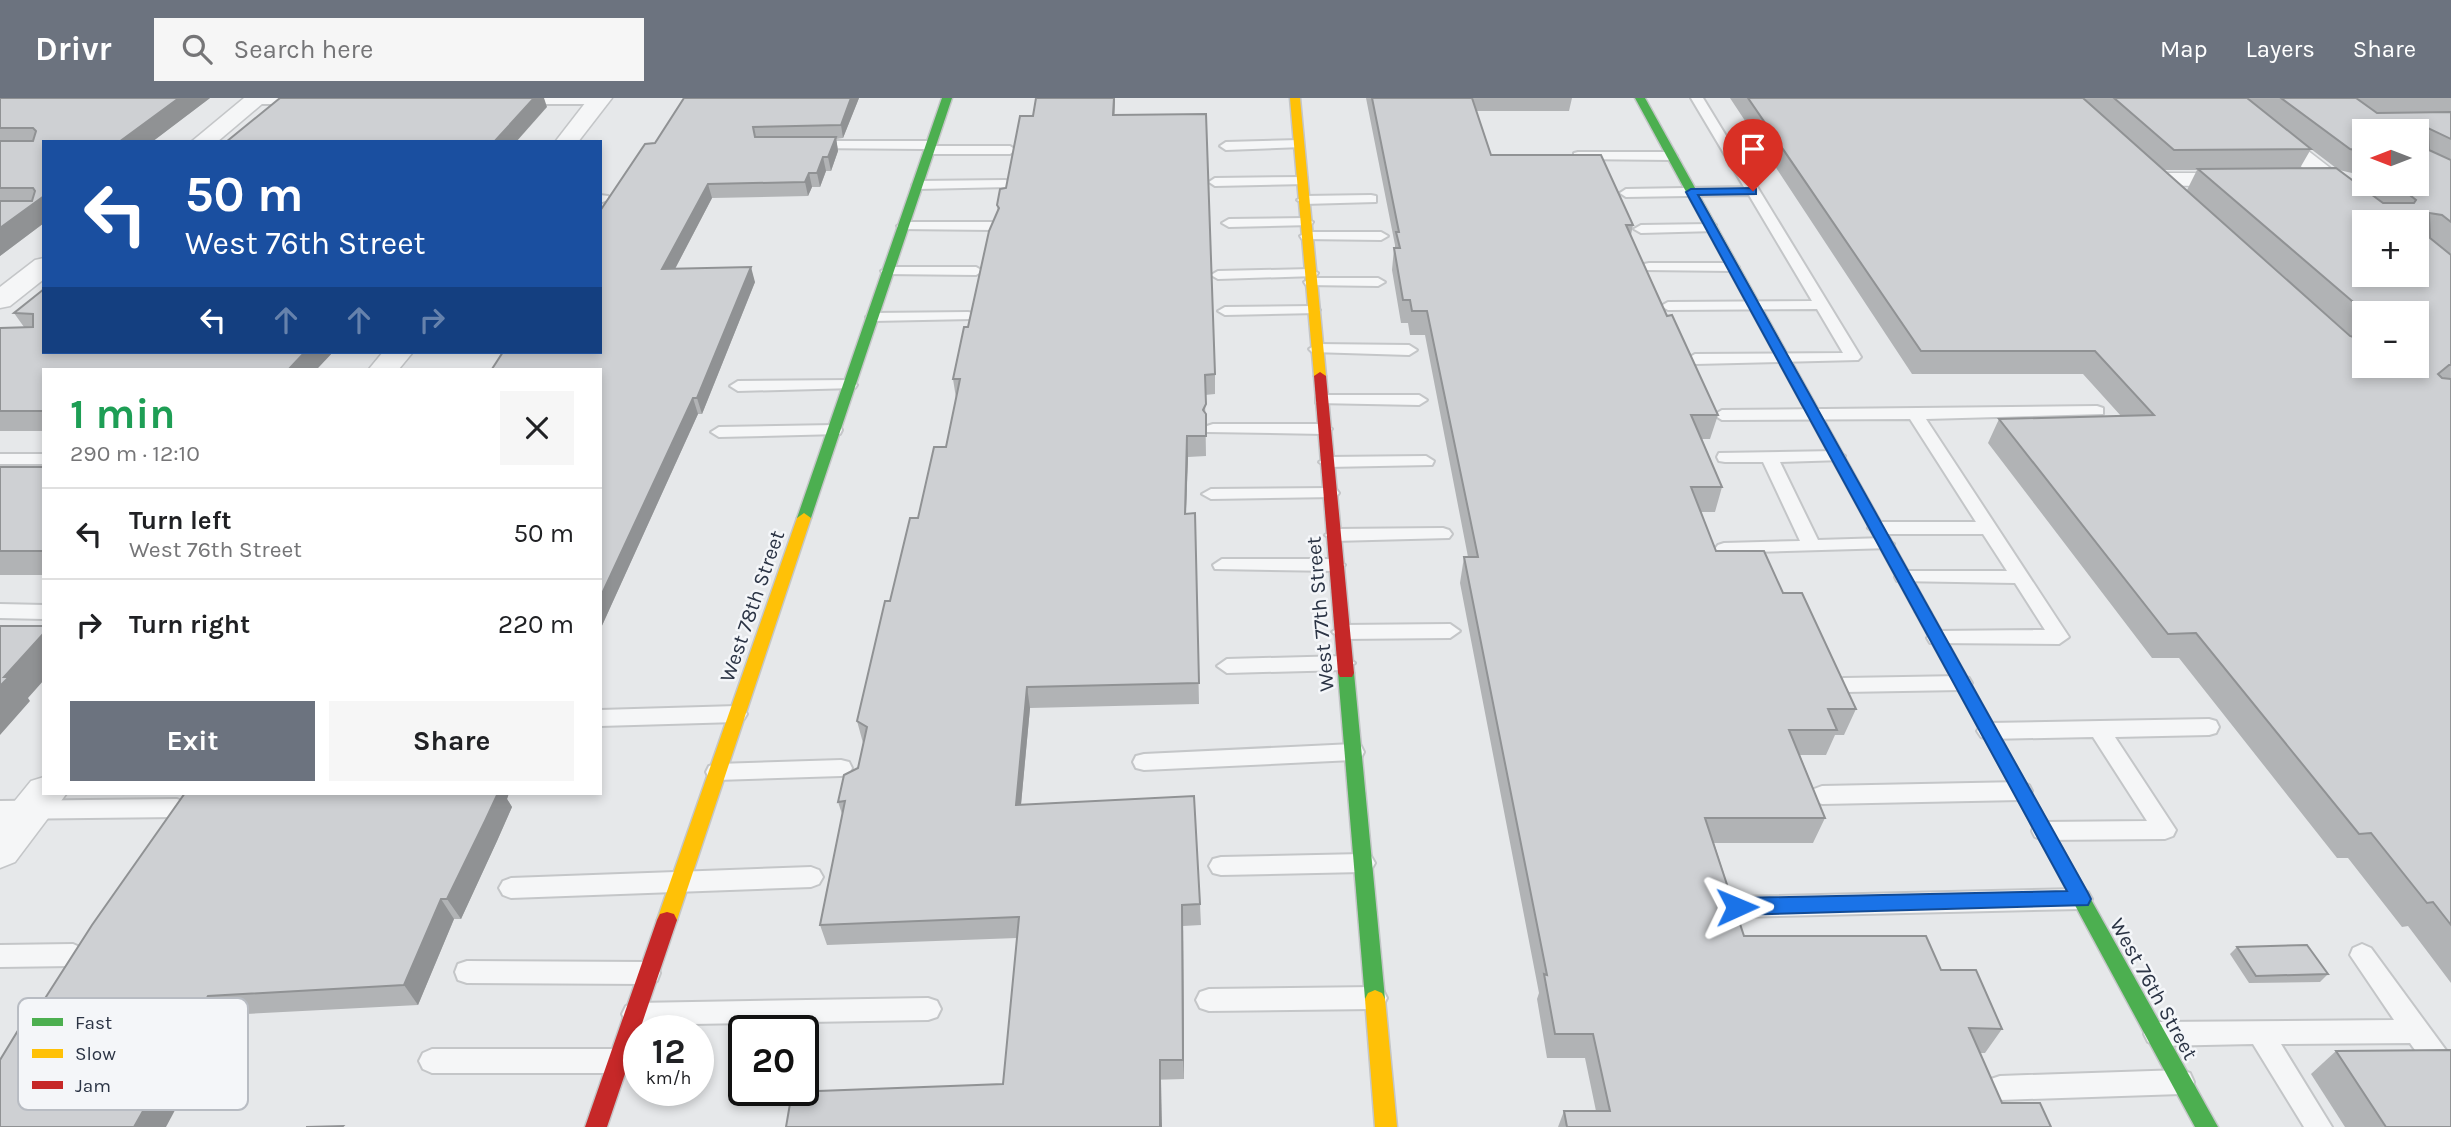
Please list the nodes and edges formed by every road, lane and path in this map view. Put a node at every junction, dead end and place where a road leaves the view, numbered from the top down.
1 (947, 98) edge
2 (1295, 98) edge
3 (1640, 98) edge
4 (1697, 98) edge
5 (2226, 98) edge
6 (256, 99) edge
7 (600, 100) edge
8 (309, 101) edge
9 (502, 101) edge
10 (205, 140) edge
11 (568, 140) edge
12 (1299, 144) junction
13 (801, 145) edge
14 (1226, 146) dead end
15 (930, 148) junction
16 (1010, 150) edge
17 (1561, 156) edge
18 (1671, 156) junction
19 (2140, 162) edge
20 (2332, 179) junction
21 (2352, 179) edge
22 (2161, 180) junction
23 (2266, 180) edge
24 (2292, 180) edge
25 (1302, 181) junction
26 (1215, 183) dead end
27 (1005, 184) edge
28 (918, 185) junction
29 (1753, 191) junction
30 (1691, 192) junction
31 (1626, 193) dead end
32 (1304, 200) junction
33 (1371, 200) dead end
34 (2190, 207) edge
35 (2372, 210) edge
36 (1229, 223) dead end
37 (904, 226) junction
38 (992, 226) edge
39 (1711, 228) junction
40 (1307, 229) junction
41 (1641, 229) dead end
42 (1381, 236) dead end
43 (1649, 267) dead end
44 (1732, 267) junction
45 (42, 268) edge
46 (888, 271) junction
47 (976, 271) dead end
48 (1218, 275) dead end
49 (1311, 277) junction
50 (1378, 282) dead end
51 (0, 300) edge
52 (1753, 304) junction
53 (1822, 305) junction
54 (1668, 306) dead end
55 (1314, 310) junction
56 (1225, 311) dead end
57 (968, 316) edge
58 (873, 317) junction
59 (1317, 349) junction
60 (1409, 350) dead end
61 (396, 354) edge
62 (1783, 358) junction
63 (1695, 359) edge
64 (385, 368) edge
65 (849, 385) junction
66 (738, 386) dead end
67 (1322, 400) junction
68 (1419, 400) dead end
69 (2097, 411) dead end
70 (1814, 414) junction
71 (1915, 414) junction
72 (1721, 415) edge
73 (1213, 429) dead end
74 (1324, 429) junction
75 (834, 430) junction
76 (719, 432) dead end
77 (1837, 456) junction
78 (1726, 457) dead end
79 (1769, 457) junction
80 (0, 459) edge
81 (42, 459) edge
82 (1426, 461) dead end
83 (1327, 462) junction
84 (1330, 493) junction
85 (1211, 494) dead end
86 (1989, 528) junction
87 (1443, 534) dead end
88 (1334, 535) junction
89 (1881, 536) junction
90 (1812, 546) junction
91 (1724, 549) edge
92 (1222, 565) dead end
93 (1336, 565) junction
94 (1904, 577) junction
95 (2021, 577) junction
96 (0, 611) edge
97 (42, 612) edge
98 (1450, 631) dead end
99 (1342, 632) junction
100 (1937, 638) junction
101 (1345, 663) junction
102 (1227, 666) dead end
103 (1962, 683) junction
104 (1844, 685) edge
105 (737, 714) junction
106 (602, 718) edge
107 (2209, 727) dead end
108 (2099, 729) junction
109 (1988, 730) junction
110 (1353, 752) junction
111 (1144, 762) dead end
112 (841, 768) dead end
113 (717, 772) junction
114 (2021, 791) junction
115 (1822, 795) dead end
116 (26, 805) edge
117 (177, 808) edge
118 (2043, 831) junction
119 (0, 850) edge
120 (1363, 863) junction
121 (1221, 866) dead end
122 (811, 877) dead end
123 (680, 881) junction
124 (511, 888) dead end
125 (2081, 899) junction
126 (1737, 907) edge
127 (73, 955) edge
128 (2361, 955) dead end
129 (0, 956) edge
130 (467, 972) dead end
131 (649, 973) junction
132 (1375, 998) junction
133 (1209, 1000) dead end
134 (928, 1009) dead end
135 (634, 1014) junction
136 (2417, 1031) junction
137 (2260, 1033) junction
138 (2156, 1034) junction
139 (432, 1061) dead end
140 (619, 1061) junction
141 (2447, 1073) edge
142 (2182, 1082) junction
143 (2000, 1088) dead end
144 (596, 1127) edge
145 (1386, 1127) edge
146 (2207, 1127) edge
147 (2319, 1127) edge

1 - 15 street, West 78th Street
2 - 12 street, West 77th Street
3 - 18 street, West 76th Street
4 - 29 lane
5 - 20 street
6 - 8 lane
6 - 10 street
7 - 9 lane
7 - 11 street
12 - 14 lane
12 - 25 street, West 77th Street
13 - 15 lane
15 - 16 lane
15 - 28 street, West 78th Street
17 - 18 lane
18 - 30 street, West 76th Street
19 - 22 street
20 - 21 street
20 - 24 street
20 - 35 street
22 - 23 street
22 - 34 street
25 - 26 lane
25 - 32 street, West 77th Street
27 - 28 lane
28 - 37 street, West 78th Street
29 - 30 lane
29 - 53 lane
30 - 31 lane
30 - 39 street, West 76th Street
32 - 33 lane
32 - 40 street, West 77th Street
36 - 40 lane
37 - 38 lane
37 - 46 street, West 78th Street
39 - 41 lane
39 - 44 street, West 76th Street
40 - 42 lane
40 - 49 street, West 77th Street
43 - 44 lane
44 - 52 street, West 76th Street
45 - 51 street
46 - 47 lane
46 - 58 street, West 78th Street
48 - 49 lane
49 - 50 lane
49 - 55 street, West 77th Street
52 - 53 lane
52 - 54 lane
52 - 62 street, West 76th Street
53 - 62 lane
55 - 56 lane
55 - 59 street, West 77th Street
57 - 58 lane
58 - 65 street, West 78th Street
59 - 60 lane
59 - 67 street, West 77th Street
61 - 64 street
62 - 63 lane
62 - 70 street, West 76th Street
65 - 66 lane
65 - 75 street, West 78th Street
67 - 68 lane
67 - 74 street, West 77th Street
69 - 71 lane
70 - 71 lane
70 - 72 lane
70 - 77 street, West 76th Street
71 - 86 lane
73 - 74 lane
74 - 83 street, West 77th Street
75 - 76 lane
75 - 105 street, West 78th Street
77 - 79 lane
77 - 89 street, West 76th Street
78 - 79 lane
79 - 90 lane
80 - 81 lane
82 - 83 lane
83 - 84 street, West 77th Street
84 - 85 lane
84 - 88 street, West 77th Street
86 - 89 lane
86 - 95 lane
87 - 88 lane
88 - 93 street, West 77th Street
89 - 90 lane
89 - 94 street, West 76th Street
90 - 91 lane
92 - 93 lane
93 - 99 street, West 77th Street
94 - 95 lane
94 - 100 street, West 76th Street
95 - 100 lane
96 - 97 lane
98 - 99 lane
99 - 101 street, West 77th Street
100 - 103 street, West 76th Street
101 - 102 lane
101 - 110 street, West 77th Street
103 - 104 lane
103 - 109 street, West 76th Street
105 - 106 lane
105 - 113 street, West 78th Street
107 - 108 lane
108 - 109 lane
108 - 118 lane
109 - 114 street, West 76th Street
110 - 111 lane
110 - 120 street, West 77th Street
112 - 113 lane
113 - 123 street, West 78th Street
114 - 115 lane
114 - 118 street, West 76th Street
116 - 117 lane
116 - 119 street
118 - 125 street, West 76th Street
120 - 121 lane
120 - 132 street, West 77th Street
122 - 123 lane
123 - 124 lane
123 - 131 street, West 78th Street
125 - 126 lane
125 - 138 street, West 76th Street
127 - 129 lane
128 - 136 lane
130 - 131 lane
131 - 135 street, West 78th Street
132 - 133 lane
132 - 145 street, West 77th Street
134 - 135 lane
135 - 140 street, West 78th Street
136 - 137 lane
136 - 141 lane
137 - 138 lane
137 - 147 lane
138 - 142 street, West 76th Street
139 - 140 lane
140 - 144 street, West 78th Street
142 - 143 lane
142 - 146 street, West 76th Street

